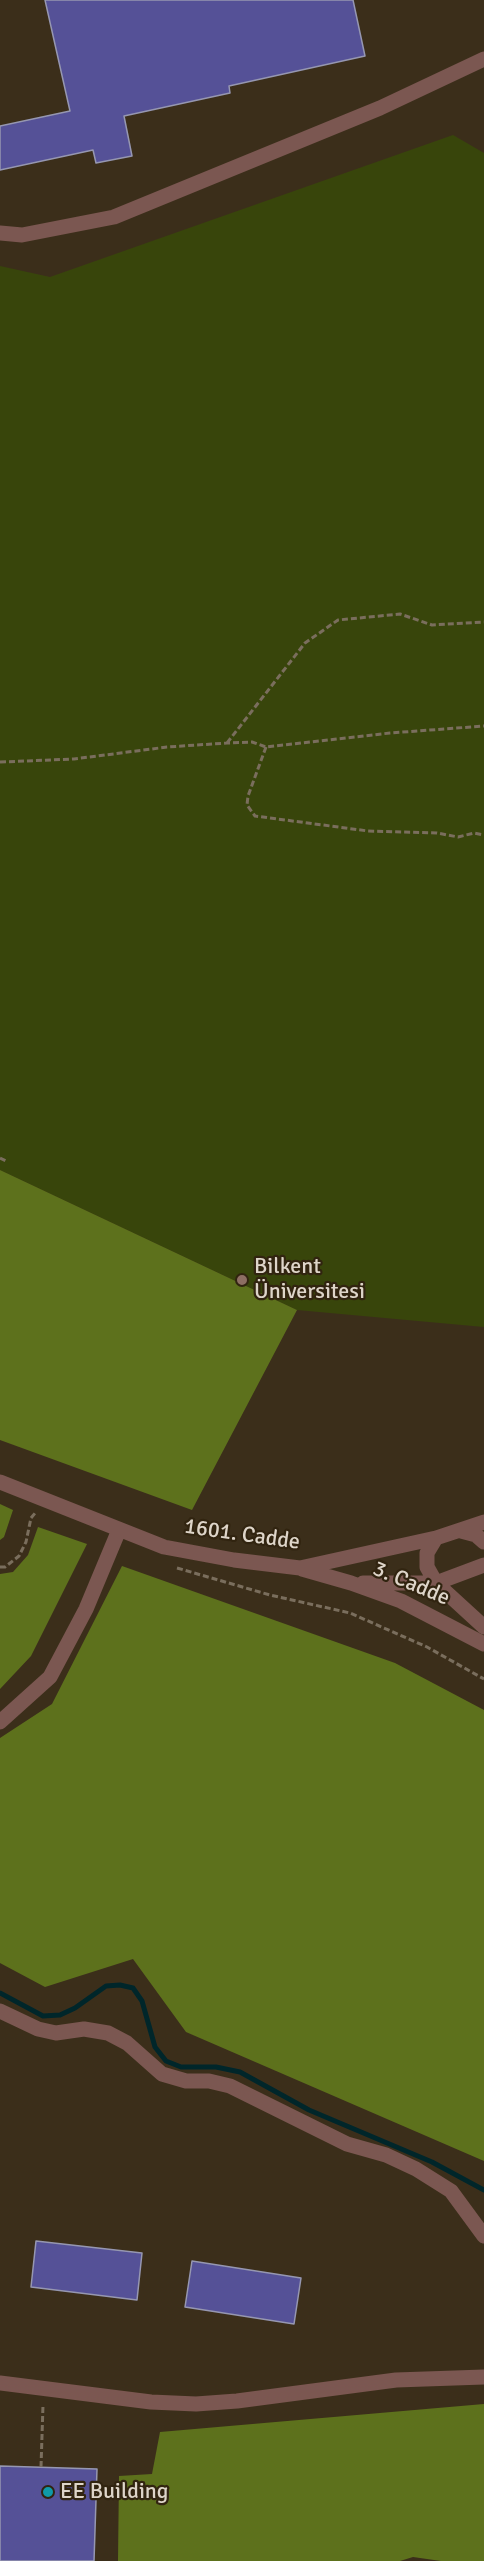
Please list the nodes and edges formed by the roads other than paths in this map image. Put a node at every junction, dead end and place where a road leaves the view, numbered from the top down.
1 (484, 59) edge
2 (0, 233) edge
3 (0, 1482) edge
4 (484, 1522) edge
5 (119, 1530) junction
6 (461, 1531) junction
7 (436, 1538) junction
8 (484, 1542) edge
9 (484, 1565) edge
10 (300, 1568) junction
11 (436, 1582) junction
12 (351, 1583) junction
13 (484, 1627) edge
14 (484, 1644) edge
15 (0, 1722) edge
16 (0, 2011) edge
17 (484, 2236) edge
18 (484, 2377) edge
19 (0, 2383) edge

1 - 2 street
3 - 5 street, 1601. Cadde
4 - 6 street, 1601. Cadde
5 - 10 street, 1601. Cadde
5 - 15 street
6 - 7 street, 1601. Cadde
6 - 8 street
7 - 10 street, 1601. Cadde
7 - 11 street, 3. Cadde
9 - 11 street, 3. Cadde
10 - 12 street, 3. Cadde
11 - 12 street, 3. Cadde
11 - 13 street, 3. Cadde
12 - 14 street, 3. Cadde
16 - 17 street
18 - 19 street

